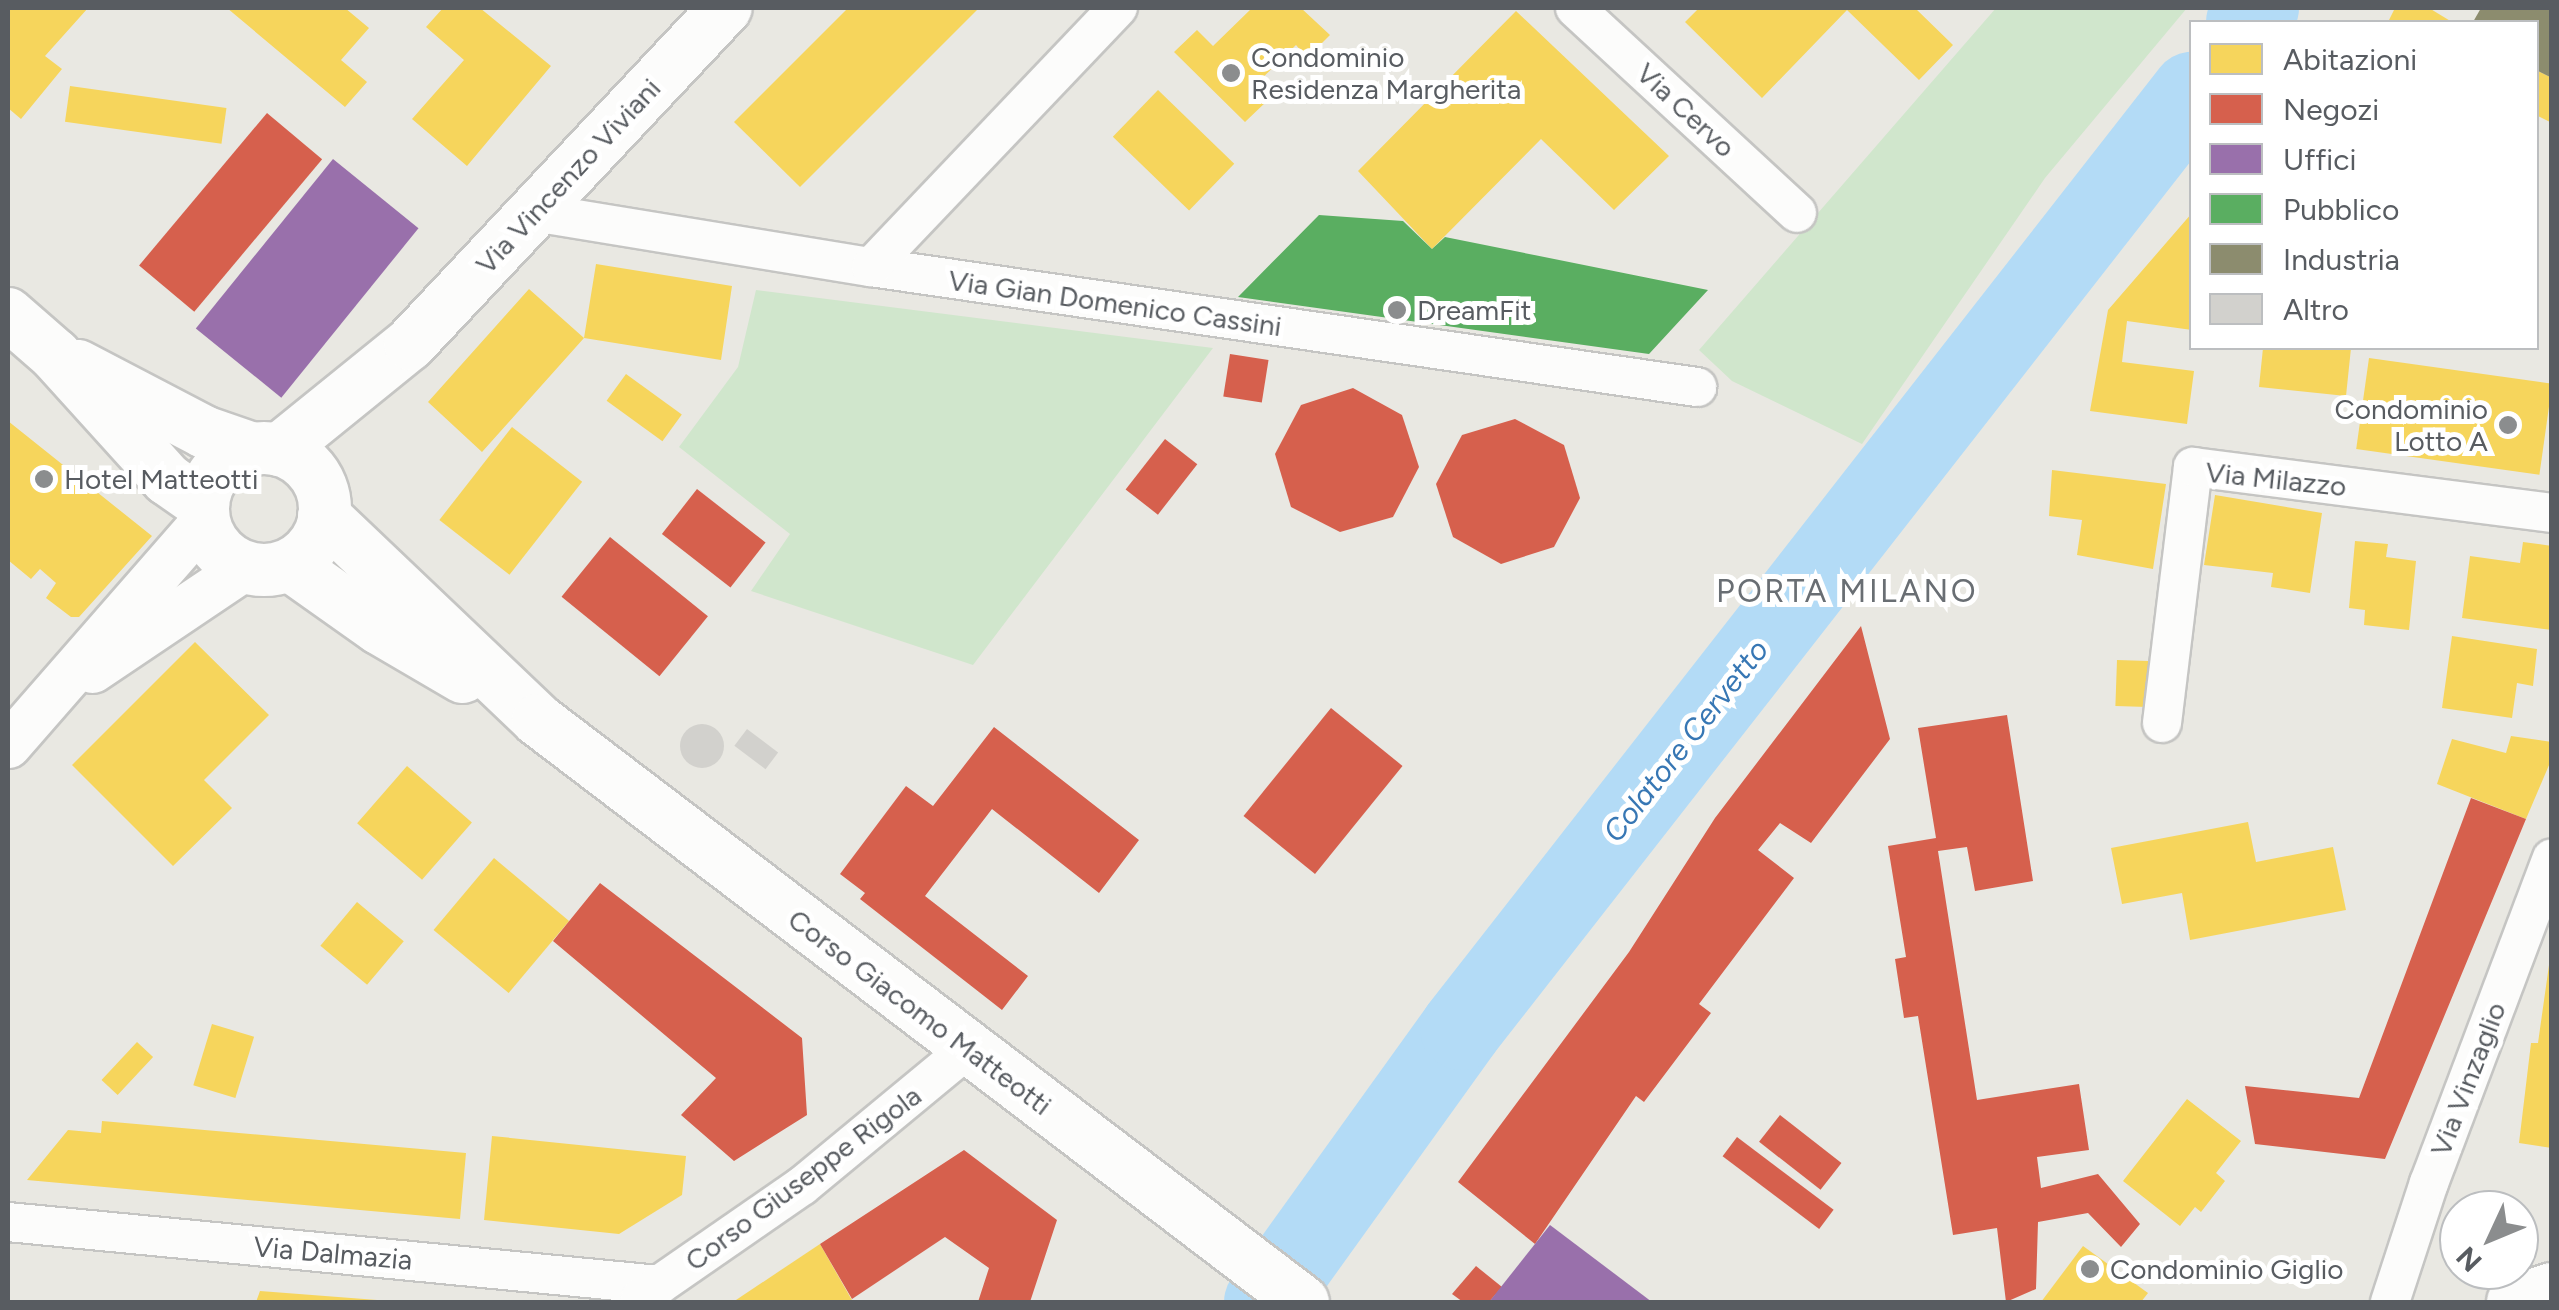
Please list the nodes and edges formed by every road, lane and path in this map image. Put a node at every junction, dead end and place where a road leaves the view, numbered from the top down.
1 (723, 8) edge
2 (1118, 8) edge
3 (1575, 8) edge
4 (534, 212) junction
5 (1797, 213) dead end
6 (871, 267) junction
7 (8, 314) edge
8 (410, 344) junction
9 (56, 355) junction
10 (1697, 388) dead end
11 (266, 449) junction
12 (322, 501) junction
13 (204, 512) junction
14 (2552, 513) edge
15 (267, 566) junction
16 (50, 700) junction
17 (538, 720) junction
18 (2162, 722) dead end
19 (8, 745) edge
20 (2552, 858) edge
21 (970, 1048) junction
22 (8, 1222) edge
23 (2552, 1290) edge
24 (646, 1294) edge
25 (1303, 1302) edge
26 (2390, 1302) edge
27 (2513, 1302) edge

1 - 4 main road, Via Vincenzo Viviani
2 - 6 street
3 - 5 street, Via Cervo
4 - 6 street, Via Gian Domenico Cassini
4 - 8 main road, Via Vincenzo Viviani
6 - 10 street, Via Gian Domenico Cassini
7 - 9 main road
8 - 11 main road, Via Vincenzo Viviani
8 - 12 main road, Via Vincenzo Viviani
9 - 11 main road
9 - 13 main road
11 - 12 main road
11 - 13 main road
12 - 15 main road
12 - 17 main road, Corso Giacomo Matteotti
13 - 15 main road
13 - 16 street
14 - 18 street, Via Milazzo
15 - 16 street
15 - 17 main road, Corso Giacomo Matteotti
16 - 19 street
17 - 21 main road, Corso Giacomo Matteotti
20 - 26 street, Via Vinzaglio
21 - 24 street, Corso Giuseppe Rigola
21 - 25 main road, Corso Giacomo Matteotti
22 - 24 street, Via Dalmazia
23 - 27 main road

